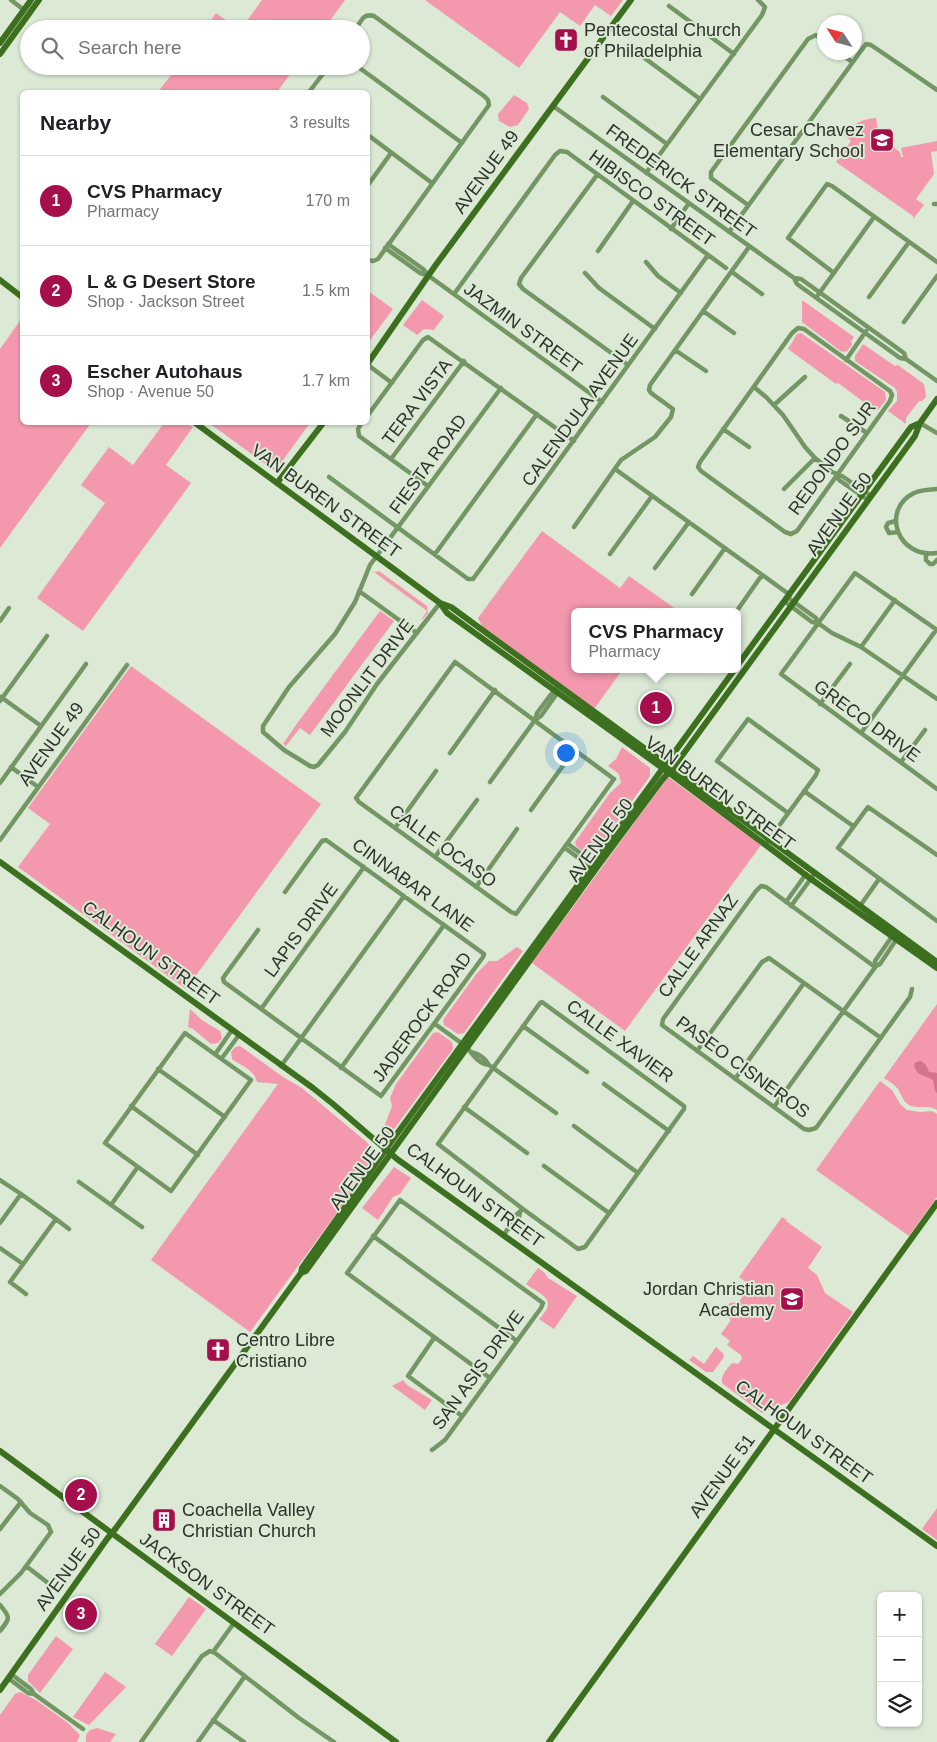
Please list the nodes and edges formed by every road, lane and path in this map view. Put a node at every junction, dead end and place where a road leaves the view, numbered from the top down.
1 (11, 0) edge
2 (31, 0) edge
3 (39, 0) edge
4 (631, 0) edge
5 (758, 0) edge
6 (668, 6) dead end
7 (24, 10) junction
8 (22, 20) edge
9 (24, 20) edge
10 (362, 20) edge
11 (20, 23) edge
12 (20, 26) edge
13 (817, 38) edge
14 (0, 43) edge
15 (635, 51) dead end
16 (0, 53) edge
17 (734, 54) junction
18 (849, 60) edge
19 (852, 62) junction
20 (321, 75) edge
21 (369, 75) edge
22 (310, 90) edge
23 (937, 90) edge
24 (602, 97) dead end
25 (700, 99) junction
26 (553, 106) junction
27 (370, 137) edge
28 (462, 143) junction
29 (667, 144) junction
30 (391, 153) junction
31 (646, 173) junction
32 (597, 176) junction
33 (370, 182) edge
34 (432, 183) junction
35 (633, 201) junction
36 (689, 203) junction
37 (748, 205) junction
38 (874, 217) junction
39 (671, 229) junction
40 (729, 232) junction
41 (909, 242) junction
42 (387, 246) junction
43 (750, 247) junction
44 (598, 251) dead end
45 (708, 255) junction
46 (370, 260) edge
47 (646, 262) dead end
48 (937, 262) edge
49 (726, 268) dead end
50 (732, 272) junction
51 (584, 273) dead end
52 (834, 273) junction
53 (429, 276) junction
54 (937, 276) edge
55 (794, 278) junction
56 (0, 280) edge
57 (681, 293) junction
58 (819, 293) junction
59 (454, 294) junction
60 (762, 294) dead end
61 (20, 295) edge
62 (869, 297) dead end
63 (816, 298) junction
64 (703, 311) junction
65 (904, 322) dead end
66 (869, 328) junction
67 (655, 329) junction
68 (734, 332) dead end
69 (865, 333) junction
70 (675, 350) junction
71 (906, 359) junction
72 (846, 360) junction
73 (370, 361) edge
74 (464, 361) junction
75 (628, 365) junction
76 (370, 366) edge
77 (706, 371) dead end
78 (805, 377) dead end
79 (392, 382) junction
80 (937, 382) edge
81 (501, 388) junction
82 (754, 388) junction
83 (937, 399) edge
84 (602, 402) junction
85 (774, 405) junction
86 (370, 412) edge
87 (538, 414) junction
88 (841, 416) dead end
89 (920, 423) junction
90 (198, 425) edge
91 (322, 425) edge
92 (360, 425) edge
93 (723, 429) junction
94 (867, 433) junction
95 (937, 434) edge
96 (574, 441) junction
97 (749, 447) dead end
98 (814, 458) junction
99 (391, 459) junction
100 (615, 469) junction
101 (837, 475) junction
102 (329, 477) dead end
103 (277, 483) junction
104 (428, 486) junction
105 (784, 488) dead end
106 (937, 489) edge
107 (863, 494) junction
108 (652, 496) junction
109 (869, 498) junction
110 (896, 521) junction
111 (689, 522) junction
112 (398, 527) junction
113 (574, 527) dead end
114 (898, 532) junction
115 (726, 548) junction
116 (937, 553) edge
117 (435, 554) junction
118 (610, 554) dead end
119 (926, 554) junction
120 (377, 556) junction
121 (937, 560) edge
122 (656, 568) dead end
123 (762, 575) junction
124 (359, 591) junction
125 (692, 594) dead end
126 (787, 598) junction
127 (895, 600) junction
128 (793, 602) junction
129 (440, 603) junction
130 (9, 608) dead end
131 (739, 608) edge
132 (0, 621) edge
133 (818, 623) junction
134 (936, 630) edge
135 (417, 633) junction
136 (47, 636) dead end
137 (861, 647) junction
138 (741, 661) edge
139 (86, 664) dead end
140 (748, 664) junction
141 (850, 664) dead end
142 (127, 665) dead end
143 (741, 669) edge
144 (732, 673) edge
145 (738, 673) edge
146 (902, 676) junction
147 (557, 689) junction
148 (495, 690) junction
149 (1, 698) edge
150 (937, 700) edge
151 (712, 701) junction
152 (820, 704) junction
153 (535, 720) junction
154 (41, 726) junction
155 (925, 730) dead end
156 (861, 733) junction
157 (692, 743) junction
158 (575, 749) junction
159 (450, 753) dead end
160 (901, 762) junction
161 (12, 767) junction
162 (314, 767) joint
163 (667, 768) junction
164 (436, 771) dead end
165 (490, 782) dead end
166 (0, 783) edge
167 (38, 787) junction
168 (937, 788) edge
169 (804, 791) junction
170 (477, 800) dead end
171 (531, 810) dead end
172 (788, 813) junction
173 (853, 826) junction
174 (395, 828) junction
175 (517, 829) dead end
176 (0, 840) edge
177 (767, 842) junction
178 (566, 846) junction
179 (937, 855) edge
180 (435, 857) junction
181 (0, 862) edge
182 (364, 867) junction
183 (595, 867) junction
184 (810, 874) junction
185 (879, 879) junction
186 (476, 887) junction
187 (285, 892) dead end
188 (404, 896) junction
189 (786, 902) junction
190 (791, 906) junction
191 (858, 908) junction
192 (937, 921) edge
193 (444, 925) junction
194 (258, 930) dead end
195 (896, 936) junction
196 (484, 954) joint
197 (937, 962) edge
198 (875, 966) junction
199 (937, 968) edge
200 (804, 983) junction
201 (912, 989) dead end
202 (261, 1009) junction
203 (842, 1011) junction
204 (435, 1024) junction
205 (662, 1025) joint
206 (523, 1026) junction
207 (232, 1030) junction
208 (239, 1035) junction
209 (301, 1038) junction
210 (881, 1038) junction
211 (467, 1048) junction
212 (697, 1051) junction
213 (216, 1054) junction
214 (222, 1058) junction
215 (281, 1066) junction
216 (491, 1066) junction
217 (158, 1068) junction
218 (341, 1068) junction
219 (586, 1072) dead end
220 (735, 1079) junction
221 (604, 1084) dead end
222 (131, 1106) junction
223 (464, 1107) junction
224 (774, 1107) junction
225 (556, 1114) dead end
226 (225, 1117) junction
227 (574, 1126) dead end
228 (669, 1131) junction
229 (389, 1152) junction
230 (527, 1153) dead end
231 (198, 1155) junction
232 (544, 1166) dead end
233 (137, 1168) junction
234 (638, 1173) junction
235 (0, 1180) edge
236 (79, 1182) dead end
237 (21, 1194) junction
238 (937, 1203) edge
239 (110, 1204) junction
240 (522, 1211) junction
241 (609, 1213) junction
242 (56, 1219) junction
243 (0, 1223) edge
244 (142, 1227) dead end
245 (69, 1229) dead end
246 (506, 1232) junction
247 (373, 1236) junction
248 (0, 1248) edge
249 (23, 1264) junction
250 (26, 1294) dead end
251 (434, 1338) junction
252 (517, 1341) junction
253 (490, 1378) junction
254 (462, 1416) junction
255 (774, 1429) junction
256 (432, 1450) dead end
257 (0, 1452) edge
258 (0, 1486) edge
259 (21, 1502) junction
260 (0, 1529) edge
261 (112, 1533) junction
262 (937, 1546) edge
263 (26, 1566) junction
264 (52, 1586) dead end
265 (0, 1594) edge
266 (0, 1605) edge
267 (234, 1623) junction
268 (0, 1631) edge
269 (213, 1652) junction
270 (10, 1676) junction
271 (245, 1676) junction
272 (0, 1690) edge
273 (213, 1720) junction
274 (83, 1729) dead end
275 (141, 1742) edge
276 (198, 1742) edge
277 (244, 1742) edge
278 (334, 1742) edge
279 (396, 1742) edge
280 (548, 1742) edge

1 - 7 street
2 - 7 street
3 - 9 street
4 - 26 street, AVENUE 49
5 - 17 street
6 - 17 street
7 - 8 street
7 - 14 street
10 - 28 street
11 - 16 street
12 - 16 street
13 - 37 street
15 - 25 street
17 - 25 street
18 - 19 street
19 - 23 street
19 - 37 street
20 - 22 street
21 - 28 street
24 - 29 street
25 - 29 street
26 - 31 street, FREDERICK STREET
26 - 53 street, AVENUE 49
27 - 30 street
28 - 34 street
29 - 31 street
30 - 33 street
30 - 34 street
31 - 36 street, FREDERICK STREET
32 - 35 street, HIBISCO STREET
32 - 59 street, HIBISCO STREET
32 - 75 street
34 - 42 street
35 - 39 street, HIBISCO STREET
35 - 44 street
36 - 39 street
36 - 40 street, FREDERICK STREET
37 - 40 street
38 - 41 street
38 - 52 street
38 - 52 street
39 - 45 street, HIBISCO STREET
40 - 43 street, FREDERICK STREET
41 - 48 street
41 - 62 street
42 - 46 street
42 - 53 street, JAZMIN STREET
43 - 50 street
43 - 55 street, FREDERICK STREET
45 - 49 street, HIBISCO STREET
45 - 57 street, CALENDULA AVENUE
47 - 57 street
50 - 60 street
50 - 64 street
51 - 67 street
52 - 58 street
53 - 59 street, JAZMIN STREET
53 - 73 street, AVENUE 49
54 - 65 street
55 - 58 street, FREDERICK STREET
55 - 63 street, FREDERICK STREET
56 - 61 street
57 - 67 street, CALENDULA AVENUE
58 - 63 street
58 - 66 street, FREDERICK STREET
59 - 84 street, JAZMIN STREET
63 - 69 street, FREDERICK STREET
64 - 68 street
64 - 70 street
66 - 69 street
66 - 71 street, FREDERICK STREET
67 - 75 street, CALENDULA AVENUE
69 - 71 street, FREDERICK STREET
69 - 72 street
70 - 77 street
70 - 100 street
71 - 80 street, FREDERICK STREET
72 - 82 street
72 - 94 street, REDONDO SUR
74 - 79 street
74 - 81 street
74 - 99 street, TERA VISTA
75 - 84 street, CALENDULA AVENUE
76 - 79 street
78 - 85 street
79 - 86 street
81 - 87 street
81 - 104 street, FIESTA ROAD
82 - 85 street
82 - 93 street
83 - 89 street, AVENUE 50
84 - 96 street, CALENDULA AVENUE
85 - 98 street
87 - 96 street
87 - 117 street
88 - 94 street
89 - 95 street
89 - 107 street, AVENUE 50
89 - 109 street, AVENUE 50
90 - 103 street, VAN BUREN STREET
91 - 103 street
92 - 99 street
93 - 97 street
93 - 101 street, REDONDO SUR
94 - 101 street, REDONDO SUR
96 - 117 street, CALENDULA AVENUE
98 - 101 street
98 - 105 street
99 - 104 street
100 - 108 street
100 - 113 street
101 - 107 street
102 - 112 street
103 - 120 street, VAN BUREN STREET
104 - 112 street, FIESTA ROAD
106 - 110 street
107 - 109 street
107 - 126 street, AVENUE 50
108 - 111 street
108 - 118 street
109 - 128 street, AVENUE 50
110 - 114 street
110 - 114 street
111 - 115 street
111 - 122 street
112 - 117 street
112 - 120 street, FIESTA ROAD
114 - 119 street
115 - 123 street
115 - 125 street
116 - 119 street
119 - 121 street
120 - 124 street, FIESTA ROAD
120 - 129 street, VAN BUREN STREET
123 - 126 street
123 - 131 street
124 - 135 street
124 - 162 street, FIESTA ROAD
126 - 128 street
126 - 128 street
126 - 138 street, AVENUE 50
127 - 133 street
127 - 134 street
127 - 137 street
128 - 133 street
128 - 140 street, AVENUE 50
129 - 135 street, MOONLIT DRIVE
129 - 147 street, VAN BUREN STREET
130 - 132 street
133 - 137 street
133 - 152 street, GRECO DRIVE
134 - 146 street
135 - 162 street, MOONLIT DRIVE
136 - 149 street
137 - 146 street
139 - 154 street
140 - 143 street
140 - 157 street, AVENUE 50
141 - 152 street
142 - 167 street, AVENUE 49
144 - 151 street, AVENUE 50
145 - 151 street
146 - 150 street
146 - 156 street
147 - 153 street
147 - 163 street, VAN BUREN STREET
148 - 153 street
148 - 159 street
148 - 174 street, CALLE OCASO
149 - 154 street
151 - 157 street
151 - 163 street, AVENUE 50
152 - 156 street, GRECO DRIVE
153 - 158 street
153 - 165 street
154 - 161 street
155 - 160 street
156 - 160 street, GRECO DRIVE
157 - 163 street, AVENUE 50
158 - 171 street
158 - 178 street
160 - 168 street, GRECO DRIVE
161 - 166 street
161 - 167 street
163 - 177 street, VAN BUREN STREET
163 - 183 street, AVENUE 50
164 - 174 street
167 - 176 street, AVENUE 49
169 - 172 street
169 - 172 street
169 - 173 street
170 - 180 street
172 - 177 street
173 - 179 street
173 - 185 street
174 - 180 street, CALLE OCASO
175 - 186 street
177 - 184 street, VAN BUREN STREET
178 - 183 street
178 - 186 street, CALLE OCASO
180 - 186 street, CALLE OCASO
181 - 207 street, CALHOUN STREET
182 - 187 street, CINNABAR LANE
182 - 188 street, CINNABAR LANE
182 - 202 street, LAPIS DRIVE
183 - 211 street, AVENUE 50
184 - 189 street
184 - 190 street
184 - 191 street, VAN BUREN STREET
185 - 191 street
185 - 192 street
188 - 193 street, CINNABAR LANE
188 - 209 street
189 - 190 street
189 - 205 street, CALLE ARNAZ
190 - 198 street
191 - 195 street, VAN BUREN STREET
193 - 196 street, CINNABAR LANE
193 - 218 street
194 - 202 street
195 - 197 street, VAN BUREN STREET
195 - 198 street
195 - 199 street, VAN BUREN STREET
196 - 204 street, JADEROCK ROAD
198 - 203 street
200 - 203 street
200 - 212 street
200 - 220 street
201 - 210 street
202 - 209 street
203 - 210 street
203 - 224 street
204 - 211 street
204 - 218 street, JADEROCK ROAD
205 - 212 street, PASEO CISNEROS
206 - 216 street
206 - 219 street
206 - 228 street, CALLE XAVIER
207 - 208 street, CALHOUN STREET
207 - 213 street
208 - 214 street
208 - 215 street, CALHOUN STREET
209 - 215 street
209 - 218 street
210 - 224 street, PASEO CISNEROS
211 - 216 street
211 - 229 street, AVENUE 50
212 - 220 street, PASEO CISNEROS
213 - 214 street
213 - 217 street
214 - 226 street
215 - 229 street, CALHOUN STREET
216 - 223 street
216 - 225 street
217 - 222 street
217 - 226 street
220 - 224 street, PASEO CISNEROS
221 - 228 street
222 - 231 street
222 - 233 street
223 - 230 street
223 - 240 street
226 - 231 street
227 - 234 street
228 - 234 street
229 - 246 street, CALHOUN STREET
229 - 261 street, AVENUE 50
231 - 233 street
232 - 241 street
233 - 239 street
234 - 241 street
235 - 237 street
236 - 239 street
237 - 242 street
237 - 243 street
238 - 255 street, AVENUE 51
239 - 244 street
240 - 241 street
240 - 246 street
242 - 245 street
242 - 249 street
246 - 255 street, CALHOUN STREET
247 - 251 street
247 - 252 street
247 - 252 street, SAN ASIS DRIVE
248 - 249 street
249 - 250 street
251 - 253 street
251 - 254 street
252 - 253 street, SAN ASIS DRIVE
253 - 254 street, SAN ASIS DRIVE
254 - 256 street, SAN ASIS DRIVE
255 - 262 street, CALHOUN STREET
255 - 280 street, AVENUE 51
257 - 261 street, JACKSON STREET
258 - 259 street
259 - 260 street
259 - 263 street
261 - 267 street, JACKSON STREET
261 - 270 street, AVENUE 50
263 - 264 street
263 - 265 street
266 - 268 street
267 - 269 street
267 - 279 street, JACKSON STREET
269 - 271 street
269 - 275 street
270 - 272 street, AVENUE 50
270 - 274 street
271 - 273 street
271 - 278 street
273 - 276 street
273 - 277 street

